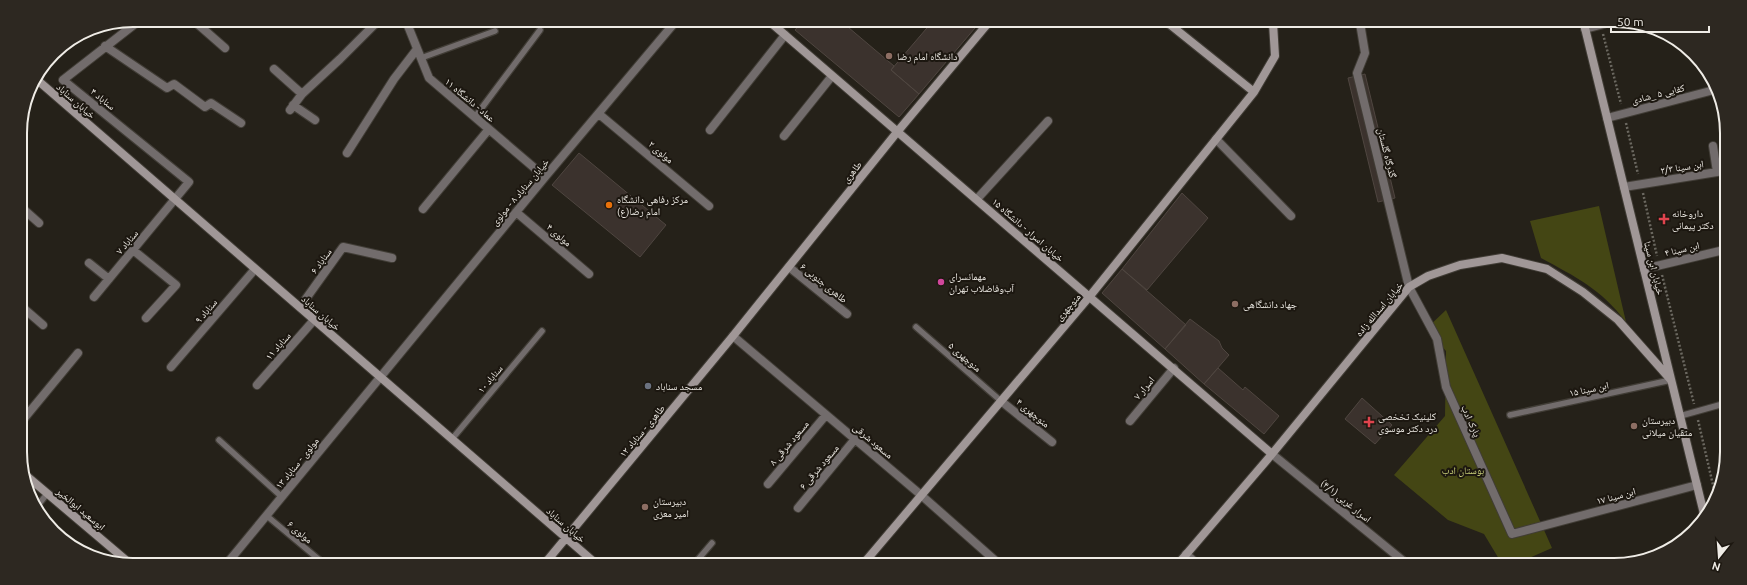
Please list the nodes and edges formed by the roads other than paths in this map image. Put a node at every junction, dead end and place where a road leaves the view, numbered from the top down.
1 (130, 27) edge
2 (201, 27) edge
3 (372, 27) edge
4 (409, 27) edge
5 (671, 27) edge
6 (776, 27) edge
7 (985, 27) edge
8 (1173, 27) edge
9 (1273, 27) edge
10 (1361, 27) edge
11 (1584, 27) edge
12 (540, 30) dead end
13 (495, 31) dead end
14 (785, 35) junction
15 (105, 46) junction
16 (225, 48) dead end
17 (418, 49) junction
18 (421, 58) junction
19 (274, 69) dead end
20 (832, 76) junction
21 (40, 82) edge
22 (1711, 91) edge
23 (1254, 92) junction
24 (302, 94) junction
25 (599, 114) junction
26 (475, 117) junction
27 (1607, 118) junction
28 (314, 120) dead end
29 (1048, 121) dead end
30 (241, 123) dead end
31 (489, 129) junction
32 (710, 130) dead end
33 (898, 131) junction
34 (784, 136) dead end
35 (1216, 139) junction
36 (1713, 146) dead end
37 (347, 153) dead end
38 (545, 177) junction
39 (1624, 187) junction
40 (175, 199) junction
41 (977, 199) junction
42 (709, 206) dead end
43 (423, 209) dead end
44 (27, 212) edge
45 (516, 212) junction
46 (1291, 216) dead end
47 (39, 222) dead end
48 (134, 250) junction
49 (1720, 251) edge
50 (392, 258) dead end
51 (89, 263) dead end
52 (789, 267) junction
53 (255, 268) junction
54 (1644, 269) junction
55 (589, 274) dead end
56 (109, 279) junction
57 (1409, 288) junction
58 (1090, 296) junction
59 (94, 297) dead end
60 (300, 307) junction
61 (27, 311) edge
62 (847, 314) dead end
63 (146, 318) dead end
64 (314, 320) junction
65 (43, 325) dead end
66 (916, 327) dead end
67 (542, 331) dead end
68 (733, 336) junction
69 (78, 353) dead end
70 (171, 367) dead end
71 (1174, 368) junction
72 (381, 377) junction
73 (1671, 380) junction
74 (257, 385) dead end
75 (1001, 401) junction
76 (1720, 405) edge
77 (27, 415) edge
78 (826, 415) junction
79 (1510, 415) dead end
80 (1680, 416) junction
81 (1130, 420) dead end
82 (452, 439) junction
83 (855, 439) junction
84 (218, 440) dead end
85 (1052, 442) dead end
86 (1272, 454) junction
87 (31, 480) edge
88 (768, 484) dead end
89 (1697, 486) junction
90 (47, 494) junction
91 (921, 495) junction
92 (282, 497) junction
93 (40, 503) edge
94 (798, 508) dead end
95 (1704, 508) edge
96 (267, 516) junction
97 (1540, 527) joint
98 (566, 538) junction
99 (712, 543) dead end
100 (1186, 554) junction
101 (120, 557) edge
102 (232, 558) edge
103 (317, 558) edge
104 (549, 558) edge
105 (589, 558) edge
106 (699, 558) edge
107 (868, 558) edge
108 (992, 558) edge
109 (1183, 558) edge
110 (1190, 558) edge
111 (1400, 558) edge

1 - 15 street, سناباد ۴
2 - 16 street
3 - 24 street
4 - 17 street, عماد - دانشگاه ۱۱
5 - 25 street, خیابان سناباد ۸ - مولوی
6 - 14 street, خیابان اسرار - دانشگاه ۱۵
7 - 33 street, طاهری
8 - 23 street
9 - 23 street, منوچهری
10 - 57 street, گذرگاه گلستان
11 - 27 street, خیابان ابن سینا
12 - 26 lane
13 - 18 lane
14 - 20 street, خیابان اسرار - دانشگاه ۱۵
14 - 32 street
15 - 30 street
15 - 40 street, سناباد ۴
17 - 18 street, عماد - دانشگاه ۱۱
17 - 37 street
18 - 26 street, عماد - دانشگاه ۱۱
19 - 24 street
20 - 33 street, خیابان اسرار - دانشگاه ۱۵
20 - 34 street
21 - 40 street, خیابان سناباد
22 - 27 street, کفایی ۵ _شادی
23 - 35 street, منوچهری
24 - 28 street
25 - 38 street, خیابان سناباد ۸ - مولوی
25 - 42 street, مولوی ۲
26 - 31 street, عماد - دانشگاه ۱۱
27 - 39 street, خیابان ابن سینا
29 - 41 street
31 - 38 street, عماد - دانشگاه ۱۱
31 - 43 street
33 - 41 street, خیابان اسرار - دانشگاه ۱۵
33 - 52 street, طاهری
35 - 46 street
35 - 58 street, منوچهری
36 - 39 street, ابن سینا ۲/۳
38 - 45 street, خیابان سناباد ۸ - مولوی
39 - 54 street, خیابان ابن سینا
40 - 48 street, سناباد ۷
40 - 53 street, خیابان سناباد
41 - 58 street, خیابان اسرار - دانشگاه ۱۵
44 - 47 street
45 - 55 street, مولوی ۴
45 - 72 street, خیابان سناباد ۸ - مولوی
48 - 56 street, سناباد ۷
48 - 63 street
49 - 54 street, ابن سینا ۴
50 - 60 street, سناباد ۶
51 - 56 street
52 - 62 street, طاهری جنوبی ۶
52 - 68 street, طاهری
53 - 60 street, خیابان سناباد
53 - 70 street, سناباد ۹
54 - 73 street, خیابان ابن سینا
56 - 59 street, سناباد ۷
57 - 73 street, خیابان اسدالله زاده
57 - 86 street, خیابان اسدالله زاده
57 - 97 street, پارک ادب
58 - 71 street, خیابان اسرار - دانشگاه ۱۵
58 - 75 street, منوچهری
60 - 64 street, خیابان سناباد
61 - 65 street
64 - 72 street, خیابان سناباد
64 - 74 street, سناباد ۱۱
66 - 75 lane, منوچهری ۵
67 - 82 lane, سناباد ۱۰
68 - 78 street, مسعود شرقی
68 - 98 street, طاهری - سناباد ۱۲
69 - 77 street
71 - 81 street, اسرار ۷
71 - 86 street, خیابان اسرار - دانشگاه ۱۵
72 - 82 street, خیابان سناباد
72 - 92 street, مولوی - سناباد ۱۳
73 - 79 lane, ابن سینا ۱۵
73 - 80 street, خیابان ابن سینا
75 - 85 street, منوچهری ۴
75 - 91 street, منوچهری
76 - 80 lane
78 - 83 street, مسعود شرقی
78 - 88 street, مسعود شرقی ۸
80 - 89 street, خیابان ابن سینا
82 - 98 street, خیابان سناباد
83 - 91 street, مسعود شرقی
83 - 94 street, مسعود شرقی ۶
84 - 92 lane
86 - 100 street, خیابان اسدالله زاده
86 - 111 street, اسرار غربی (۴/۱)
87 - 90 street, ابوسعید ابوالخیر
89 - 95 street, خیابان ابن سینا
89 - 97 street, ابن سینا ۱۷
90 - 93 lane
90 - 101 street, ابوسعید ابوالخیر
91 - 107 street, منوچهری
91 - 108 street, مسعود شرقی
92 - 96 street, مولوی - سناباد ۱۳
96 - 102 street, مولوی - سناباد ۱۳
96 - 103 lane, مولوی ۶
98 - 104 street, طاهری - سناباد ۱۲
98 - 105 street, خیابان سناباد
99 - 106 lane
100 - 109 street, خیابان اسدالله زاده
100 - 110 street

